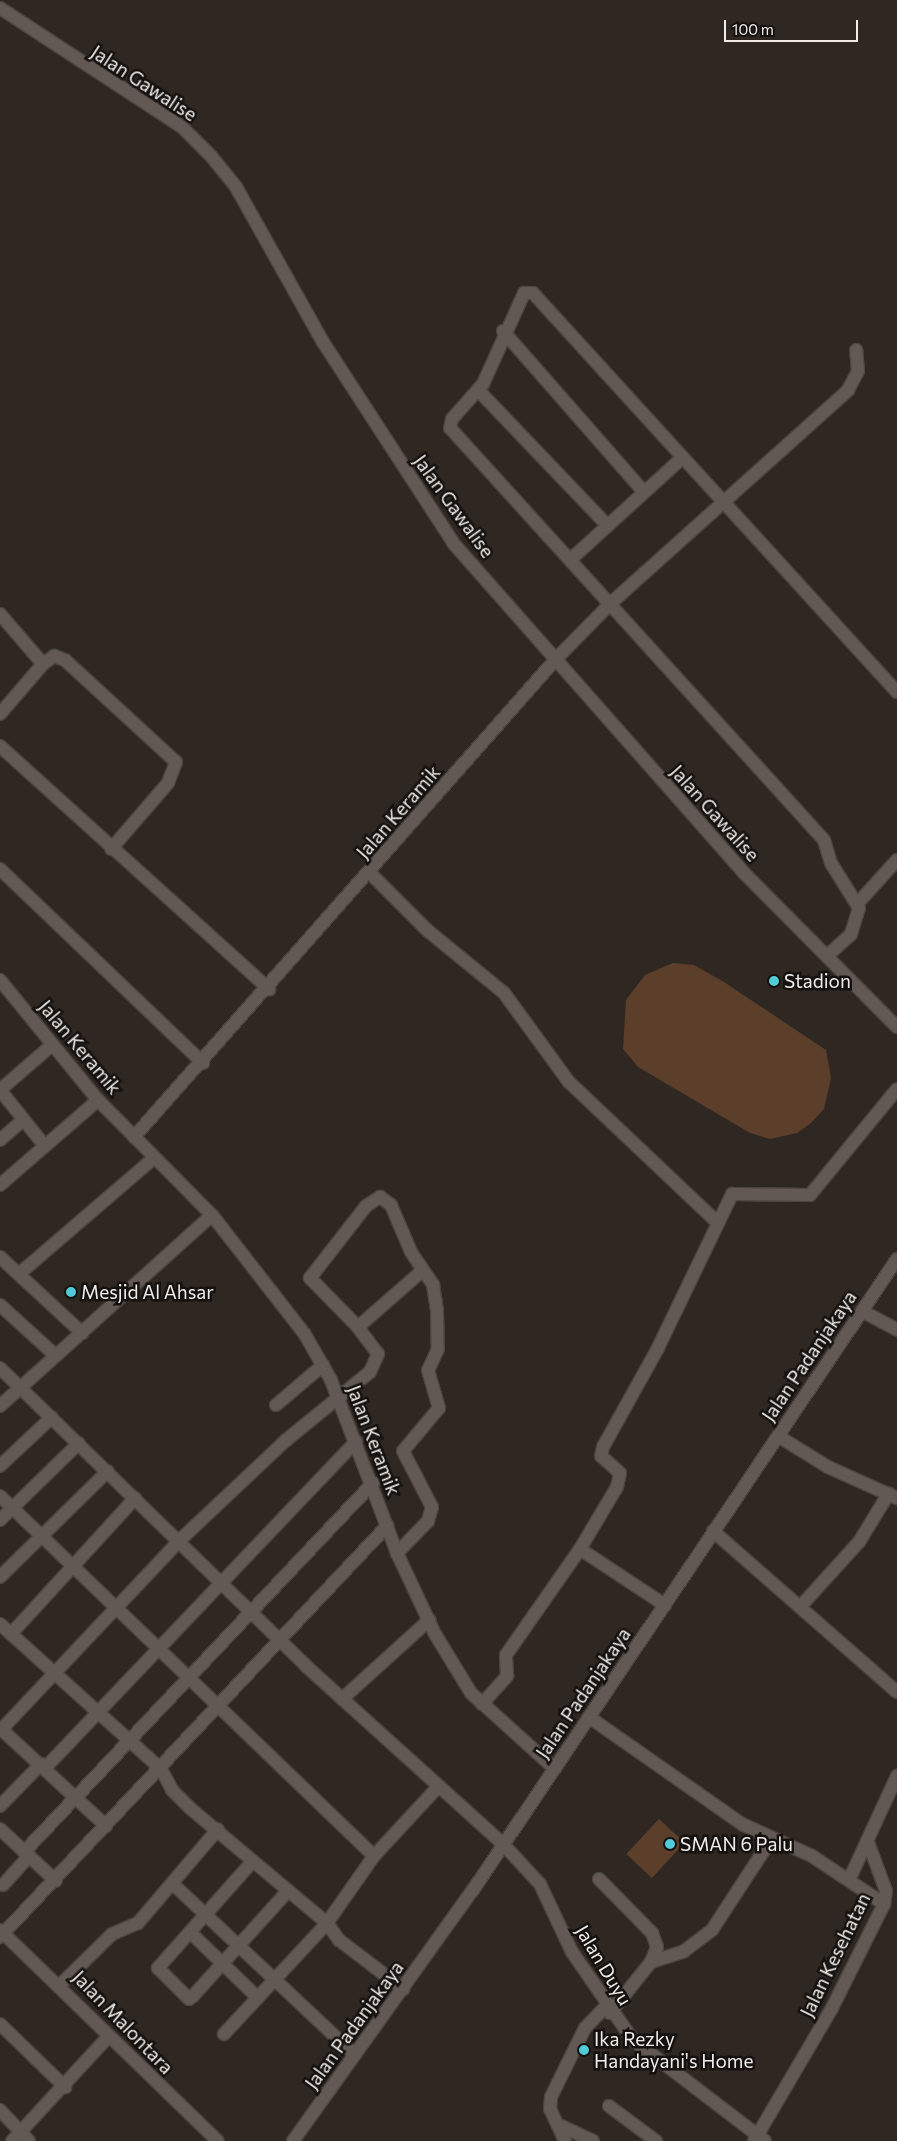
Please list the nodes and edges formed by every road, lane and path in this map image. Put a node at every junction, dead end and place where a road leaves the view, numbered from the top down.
1 (0, 8) edge
2 (503, 332) junction
3 (856, 350) dead end
4 (478, 390) junction
5 (681, 458) junction
6 (644, 492) junction
7 (724, 505) junction
8 (608, 526) junction
9 (570, 560) junction
10 (610, 603) junction
11 (0, 614) edge
12 (555, 660) junction
13 (43, 664) junction
14 (897, 692) edge
15 (0, 714) edge
16 (0, 746) edge
17 (111, 849) junction
18 (897, 860) edge
19 (0, 869) edge
20 (370, 873) junction
21 (858, 903) junction
22 (828, 955) junction
23 (0, 980) edge
24 (269, 989) junction
25 (897, 1027) edge
26 (52, 1044) junction
27 (203, 1062) junction
28 (897, 1089) edge
29 (0, 1090) edge
30 (98, 1100) junction
31 (22, 1121) junction
32 (134, 1137) junction
33 (0, 1140) edge
34 (44, 1145) junction
35 (154, 1158) junction
36 (0, 1185) edge
37 (212, 1215) junction
38 (717, 1222) junction
39 (0, 1258) edge
40 (897, 1259) edge
41 (422, 1271) junction
42 (19, 1274) junction
43 (0, 1305) edge
44 (862, 1311) junction
45 (358, 1327) junction
46 (897, 1330) edge
47 (82, 1333) junction
48 (55, 1356) junction
49 (323, 1365) junction
50 (0, 1368) edge
51 (21, 1387) junction
52 (338, 1398) junction
53 (276, 1405) dead end
54 (0, 1406) edge
55 (52, 1417) junction
56 (778, 1436) junction
57 (356, 1441) junction
58 (79, 1443) junction
59 (0, 1466) edge
60 (108, 1470) junction
61 (373, 1483) junction
62 (0, 1496) edge
63 (893, 1496) edge
64 (136, 1498) junction
65 (12, 1508) junction
66 (0, 1520) edge
67 (387, 1526) junction
68 (713, 1531) junction
69 (42, 1536) junction
70 (179, 1541) junction
71 (580, 1550) junction
72 (397, 1553) junction
73 (71, 1564) junction
74 (0, 1577) edge
75 (224, 1582) junction
76 (665, 1605) junction
77 (115, 1606) junction
78 (800, 1607) junction
79 (252, 1609) junction
80 (428, 1620) junction
81 (0, 1624) edge
82 (11, 1634) junction
83 (279, 1639) junction
84 (158, 1647) junction
85 (55, 1674) junction
86 (187, 1675) junction
87 (897, 1692) edge
88 (342, 1699) junction
89 (217, 1704) junction
90 (482, 1704) junction
91 (96, 1713) junction
92 (589, 1717) junction
93 (1, 1730) edge
94 (129, 1739) junction
95 (43, 1766) junction
96 (161, 1769) junction
97 (555, 1769) junction
98 (897, 1776) edge
99 (438, 1786) junction
100 (76, 1797) junction
101 (0, 1806) edge
102 (106, 1826) junction
103 (0, 1829) edge
104 (218, 1829) junction
105 (772, 1838) junction
106 (868, 1842) junction
107 (504, 1845) junction
108 (27, 1854) junction
109 (374, 1856) junction
110 (252, 1862) junction
111 (599, 1879) dead end
112 (849, 1880) junction
113 (56, 1881) junction
114 (4, 1885) dead end
115 (174, 1885) junction
116 (286, 1893) junction
117 (884, 1904) junction
118 (207, 1914) junction
119 (327, 1923) junction
120 (191, 1933) junction
121 (1, 1934) edge
122 (240, 1945) junction
123 (651, 1962) junction
124 (224, 1965) junction
125 (277, 1977) junction
126 (60, 1985) junction
127 (404, 1989) junction
128 (258, 1998) junction
129 (608, 2010) junction
130 (0, 2024) edge
131 (224, 2034) dead end
132 (109, 2036) junction
133 (355, 2055) junction
134 (65, 2087) junction
135 (609, 2106) dead end
136 (0, 2110) edge
137 (561, 2126) junction
138 (20, 2138) edge
139 (758, 2139) edge
140 (218, 2141) edge
141 (293, 2141) edge
142 (565, 2141) edge
143 (593, 2141) edge
144 (656, 2141) edge

1 - 12 street, Jalan Gawalise
2 - 4 street
2 - 5 street
2 - 6 street
3 - 7 street, Jalan Keramik
4 - 8 street
4 - 9 street
5 - 6 street
5 - 7 street
6 - 8 street
7 - 10 street, Jalan Keramik
7 - 14 street
8 - 9 street
9 - 10 street
10 - 12 street, Jalan Keramik
10 - 21 street
11 - 13 street
12 - 20 street, Jalan Keramik
12 - 22 street, Jalan Gawalise
13 - 15 street
13 - 17 street
16 - 17 street
17 - 24 street
18 - 21 street
19 - 27 street
20 - 24 street, Jalan Keramik
20 - 38 street
21 - 22 street
22 - 25 street, Jalan Gawalise
23 - 26 street, Jalan Keramik
24 - 27 street, Jalan Keramik
26 - 29 street
26 - 30 street, Jalan Keramik
27 - 32 street, Jalan Keramik
28 - 38 street
29 - 31 street
30 - 32 street, Jalan Keramik
30 - 34 street
31 - 33 street
31 - 34 street
32 - 35 street, Jalan Keramik
34 - 36 street
35 - 37 street, Jalan Keramik
35 - 42 street
37 - 47 street
37 - 49 street, Jalan Keramik
38 - 71 street
39 - 42 street
40 - 44 street, Jalan Padanjakaya
41 - 45 street
41 - 45 street
41 - 72 street
42 - 47 street
43 - 48 street
44 - 46 street
44 - 56 street, Jalan Padanjakaya
45 - 52 street
47 - 48 street
48 - 51 street
49 - 52 street, Jalan Keramik
49 - 53 street
50 - 51 street, Jalan Duyu
51 - 54 street
51 - 55 street, Jalan Duyu
52 - 57 street, Jalan Keramik
52 - 70 street
55 - 58 street, Jalan Duyu
55 - 59 street
56 - 63 street
56 - 68 street, Jalan Padanjakaya
57 - 61 street, Jalan Keramik
57 - 75 street
58 - 60 street, Jalan Duyu
58 - 65 street
60 - 64 street, Jalan Duyu
60 - 69 street
61 - 67 street, Jalan Keramik
61 - 79 street
62 - 65 street
63 - 78 street
64 - 70 street, Jalan Duyu
64 - 73 street
65 - 66 street
65 - 69 street
67 - 72 street, Jalan Keramik
67 - 83 street
68 - 76 street, Jalan Padanjakaya
68 - 78 street
69 - 73 street
69 - 74 street
70 - 75 street, Jalan Duyu
70 - 77 street
71 - 76 street
71 - 90 street
72 - 80 street, Jalan Keramik
73 - 77 street
73 - 82 street
75 - 79 street, Jalan Duyu
75 - 84 street
76 - 92 street, Jalan Padanjakaya
77 - 84 street
77 - 85 street
78 - 87 street
79 - 83 street, Jalan Duyu
79 - 86 street
80 - 88 street
80 - 90 street, Jalan Keramik
81 - 82 street
82 - 85 street
83 - 88 street, Jalan Duyu
83 - 89 street
84 - 86 street
84 - 91 street
85 - 91 street
85 - 93 street
86 - 89 street
86 - 94 street
88 - 99 street, Jalan Duyu
89 - 96 street
89 - 109 street
90 - 97 street, Jalan Keramik
91 - 94 street
91 - 95 street
92 - 97 street, Jalan Padanjakaya
92 - 105 street
93 - 95 street
94 - 96 street
94 - 100 street
95 - 100 street
95 - 101 street
96 - 102 street
96 - 104 street
97 - 107 street, Jalan Padanjakaya
98 - 106 street
99 - 107 street, Jalan Duyu
99 - 109 street
100 - 102 street
100 - 108 street
102 - 113 street
103 - 108 street
104 - 110 street
104 - 115 street
105 - 112 street
105 - 123 street
106 - 112 street
106 - 117 street, Jalan Kesehatan
107 - 127 street, Jalan Padanjakaya
107 - 129 street, Jalan Duyu
108 - 113 street
108 - 114 street
109 - 119 street
110 - 116 street
110 - 118 street
111 - 123 street
112 - 117 street
113 - 121 street
115 - 118 street
115 - 126 street
116 - 119 street
116 - 122 street
117 - 139 street, Jalan Kesehatan
118 - 120 street
118 - 122 street
119 - 125 street
119 - 127 street
120 - 124 street
120 - 124 street
121 - 126 street, Jalan Malontara
122 - 124 street
122 - 125 street
123 - 129 street
124 - 128 street
125 - 128 street
125 - 133 street
126 - 132 street, Jalan Malontara
127 - 133 street, Jalan Padanjakaya
128 - 131 street
129 - 137 street
129 - 139 street, Jalan Duyu
130 - 134 street
132 - 134 street
132 - 140 street, Jalan Malontara
133 - 141 street, Jalan Padanjakaya
134 - 138 street
135 - 144 street
136 - 138 street
137 - 142 street
137 - 143 street

